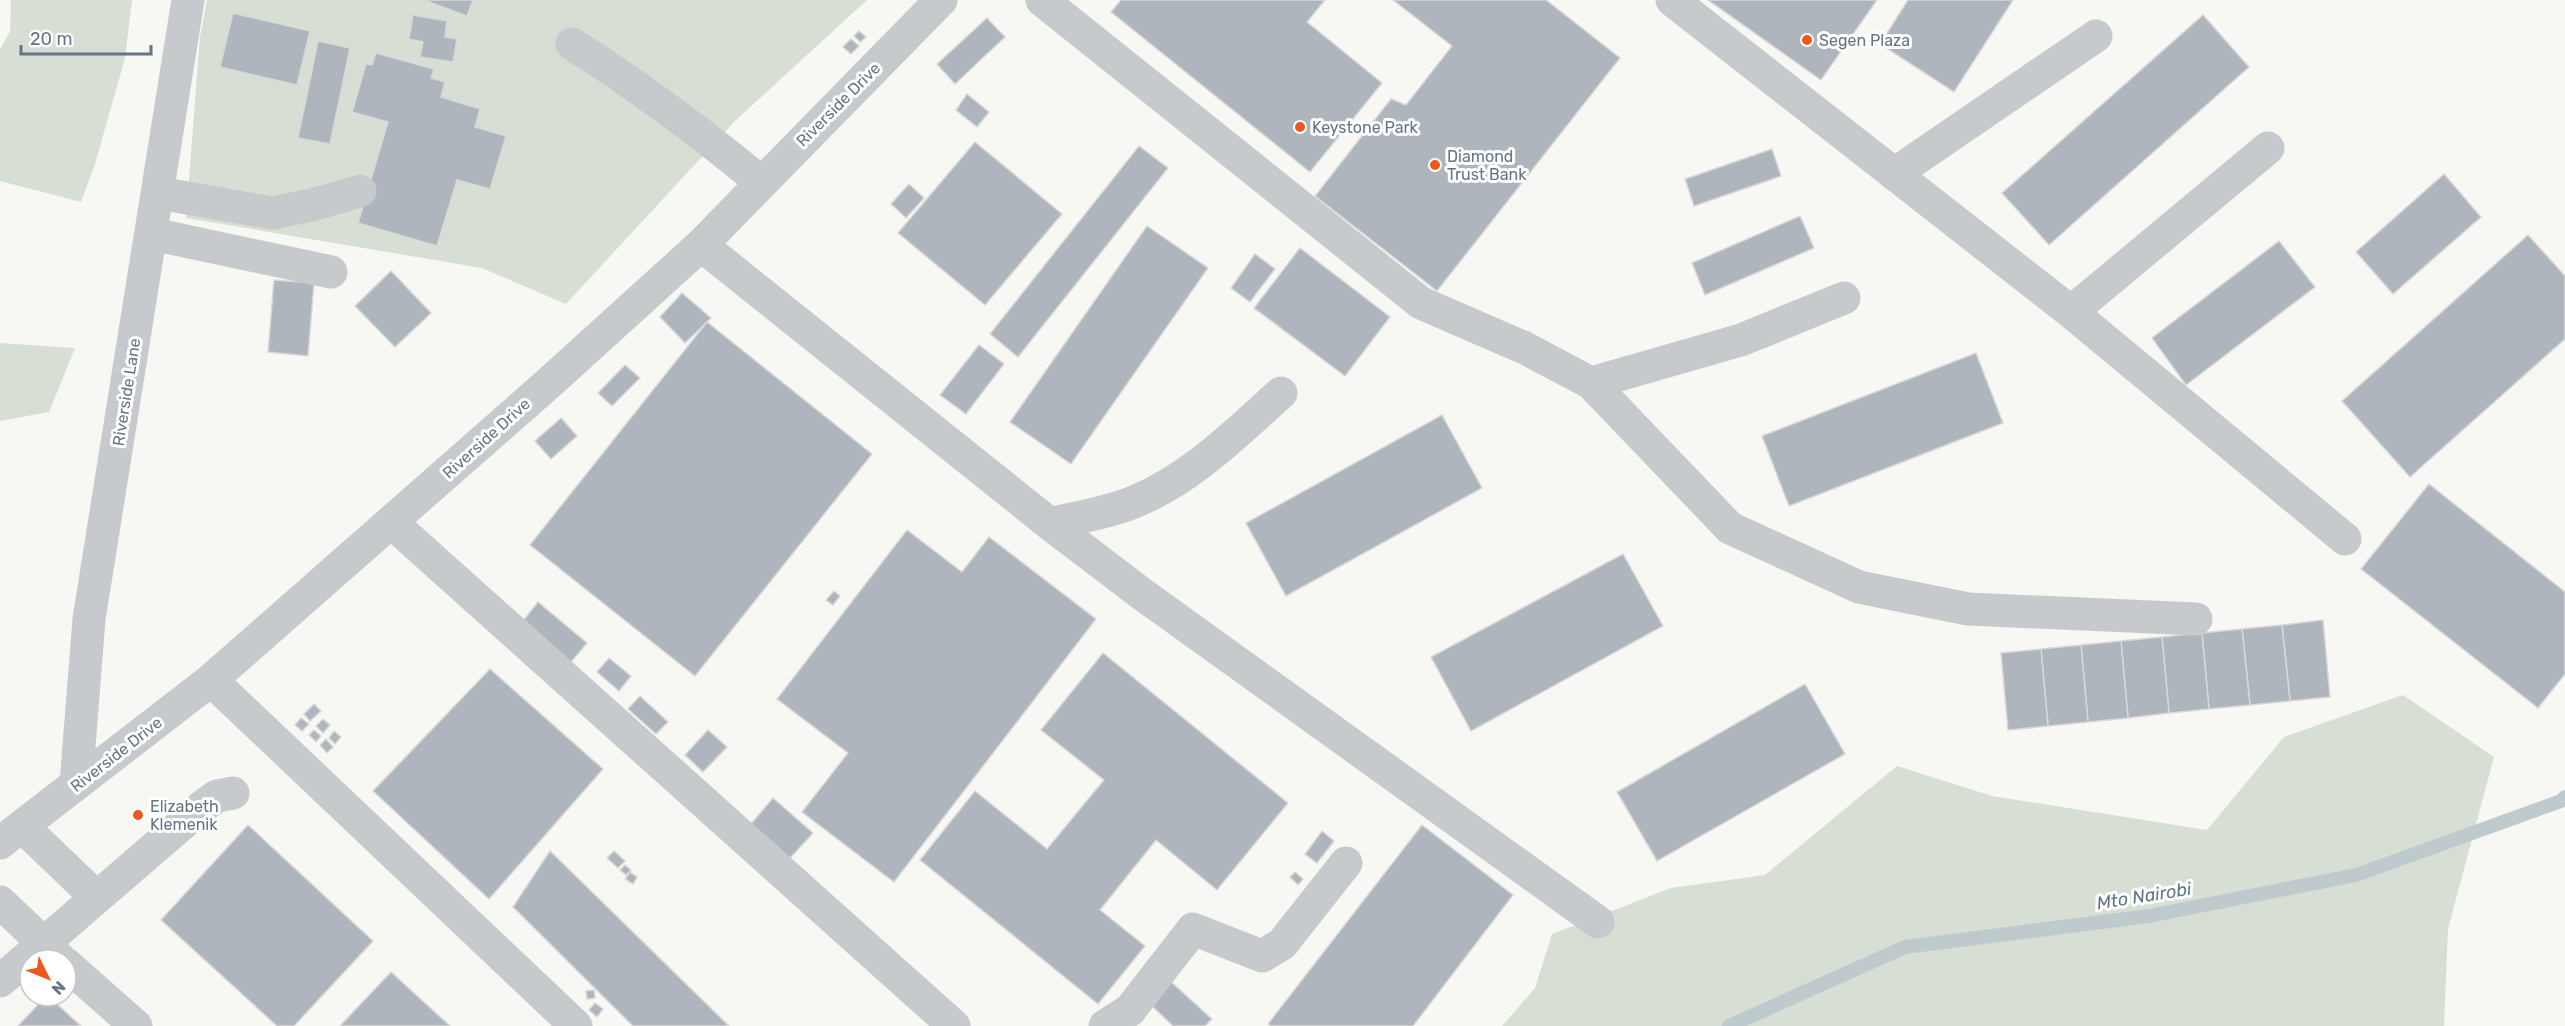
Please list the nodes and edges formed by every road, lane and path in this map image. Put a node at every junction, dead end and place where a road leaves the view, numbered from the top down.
1 (188, 0) edge
2 (941, 0) edge
3 (1042, 0) edge
4 (1672, 0) edge
5 (2096, 36) dead end
6 (572, 44) dead end
7 (2268, 148) dead end
8 (1894, 174) junction
9 (761, 182) junction
10 (360, 191) dead end
11 (159, 193) junction
12 (152, 234) junction
13 (701, 245) junction
14 (331, 272) dead end
15 (1844, 298) dead end
16 (2071, 312) junction
17 (1591, 383) junction
18 (1281, 393) dead end
19 (391, 522) junction
20 (1050, 524) junction
21 (2345, 539) dead end
22 (2196, 619) dead end
23 (211, 680) junction
24 (76, 784) junction
25 (233, 793) dead end
26 (11, 834) edge
27 (1346, 863) dead end
28 (96, 897) junction
29 (0, 902) edge
30 (1598, 922) dead end
31 (49, 948) edge
32 (62, 948) edge
33 (18, 973) edge
34 (78, 975) edge
35 (0, 981) edge
36 (136, 1026) edge
37 (576, 1026) edge
38 (954, 1026) edge
39 (1105, 1026) edge

1 - 11 street, Riverside Lane
2 - 9 street, Riverside Drive
3 - 17 street
4 - 8 street
5 - 8 street
6 - 9 street
7 - 16 street
8 - 16 street
9 - 13 street, Riverside Drive
10 - 11 street
11 - 12 street, Riverside Lane
12 - 14 street
12 - 24 street, Riverside Lane
13 - 19 street, Riverside Drive
13 - 20 street
15 - 17 street
16 - 21 street
17 - 22 street
18 - 20 street
19 - 23 street, Riverside Drive
19 - 38 street
20 - 30 street
23 - 24 street, Riverside Drive
23 - 37 street
24 - 26 street, Riverside Drive
25 - 28 street
26 - 28 street
27 - 39 street
28 - 32 street
29 - 31 street
33 - 35 street
34 - 36 street

